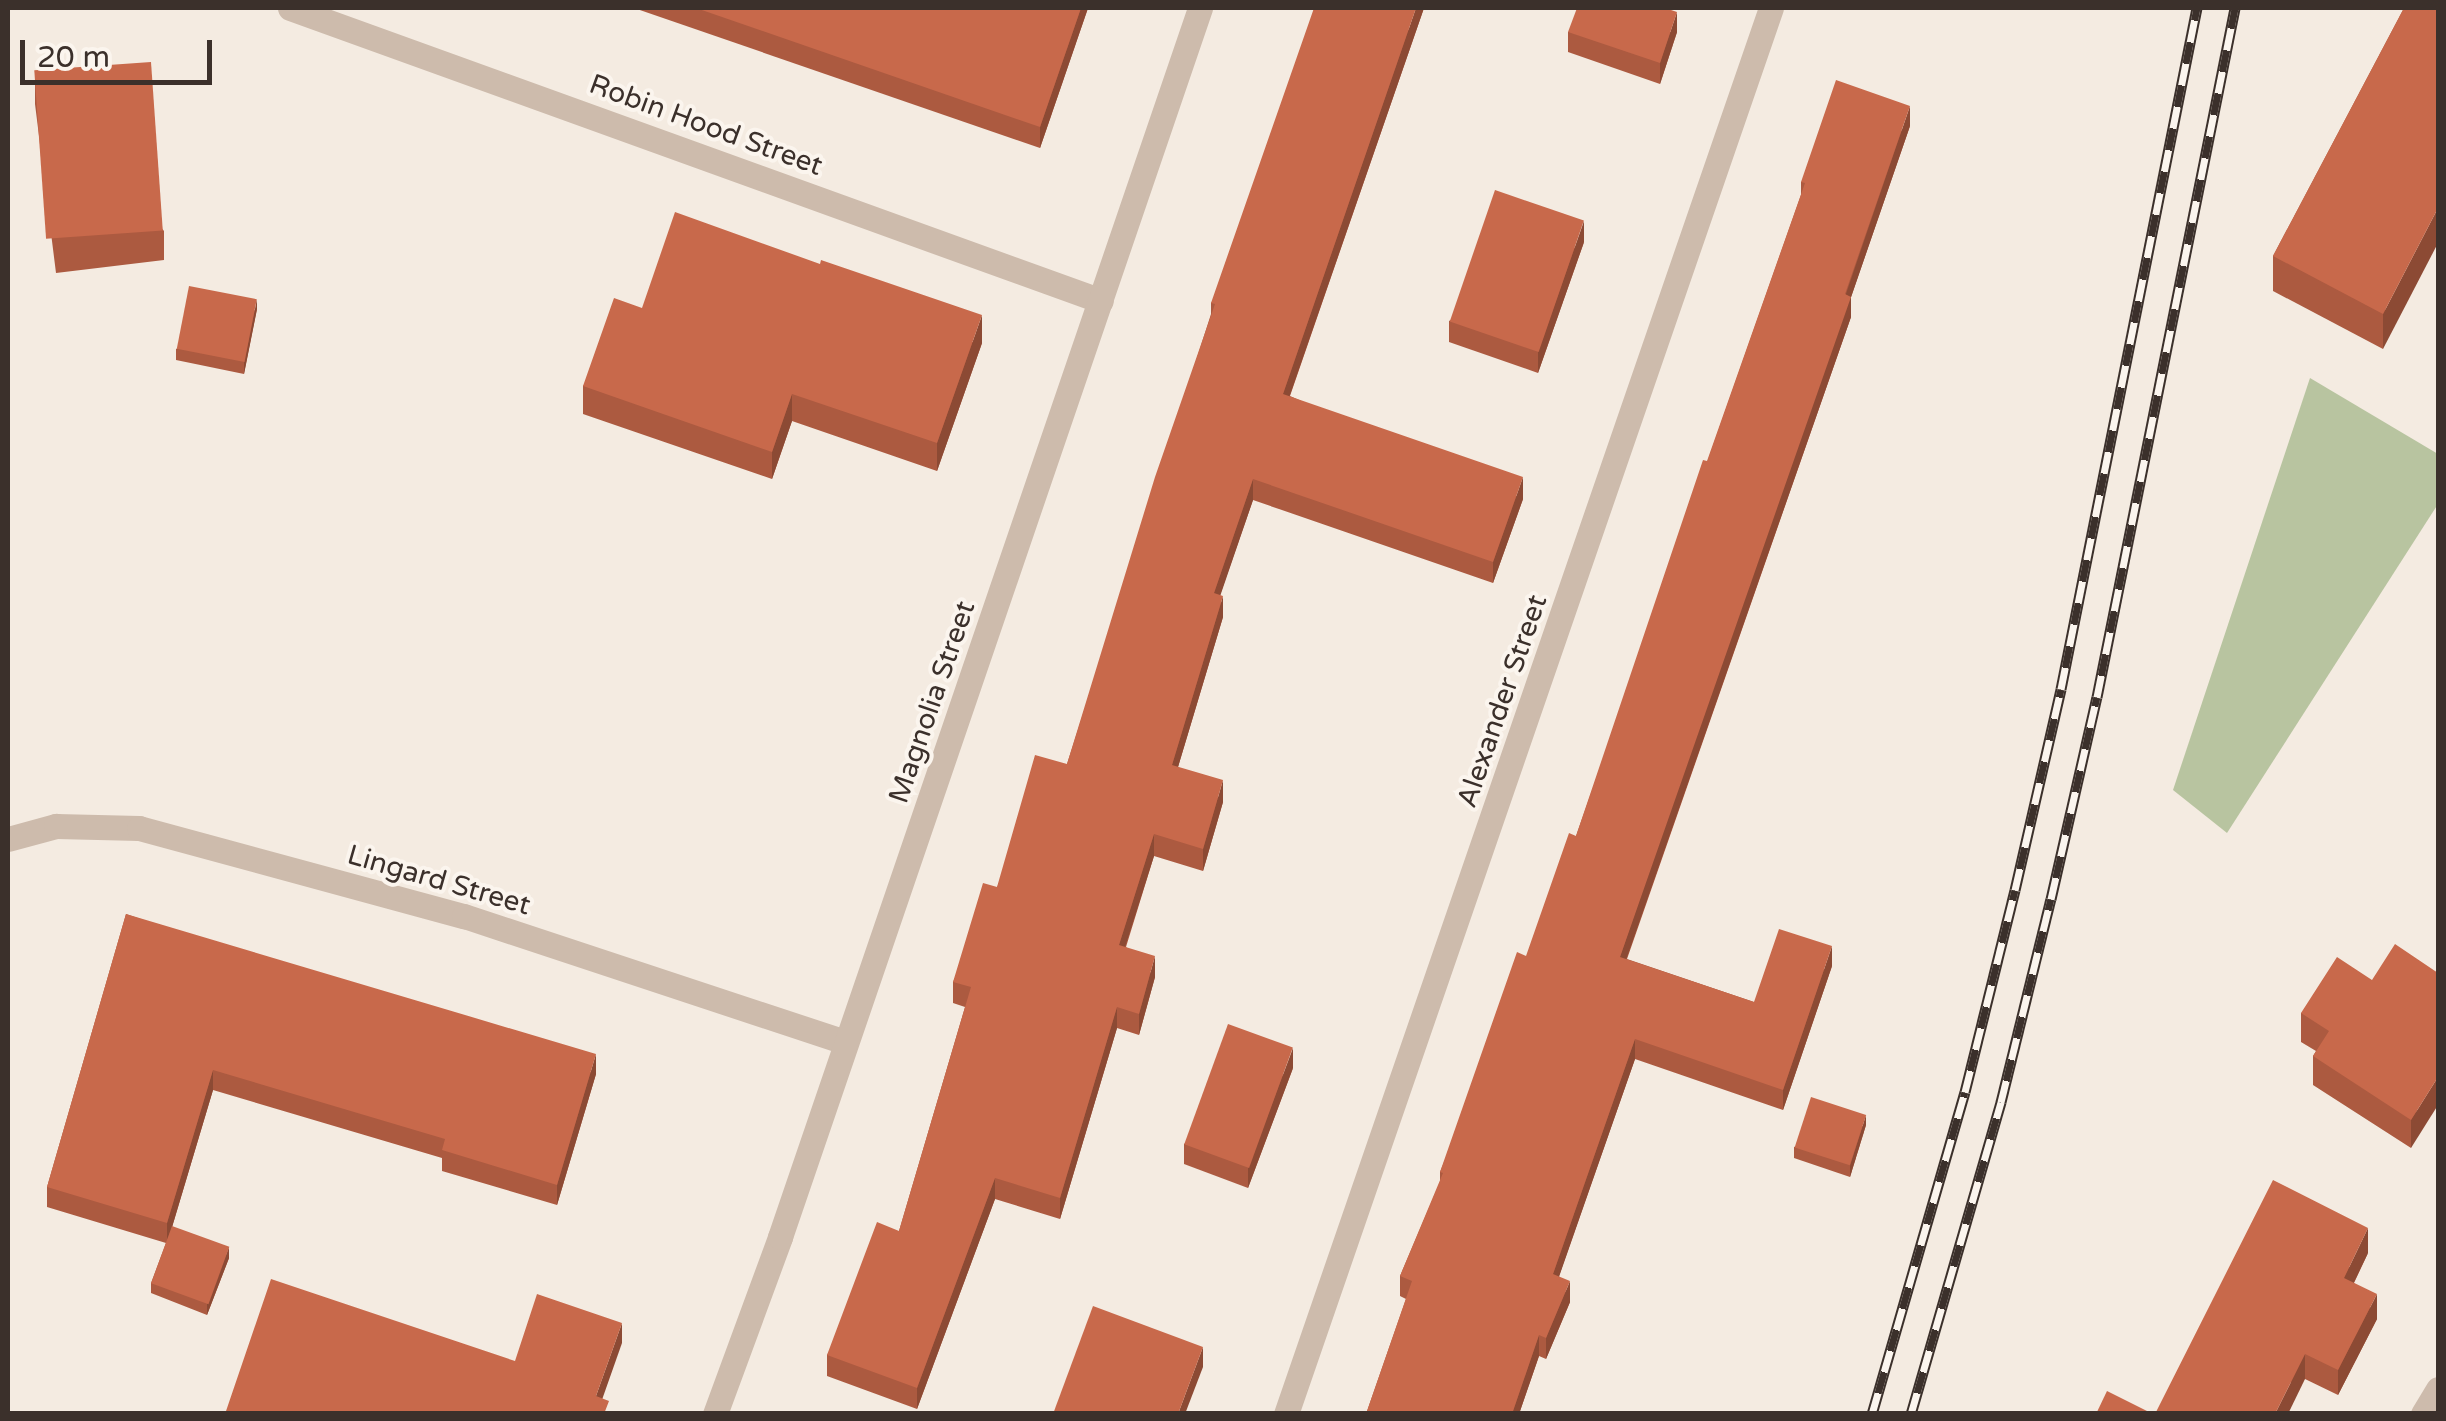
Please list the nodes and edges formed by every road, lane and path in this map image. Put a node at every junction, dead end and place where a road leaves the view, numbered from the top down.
1 (290, 8) edge
2 (1200, 8) edge
3 (1770, 8) edge
4 (1101, 301) junction
5 (8, 839) edge
6 (845, 1042) junction
7 (2438, 1389) edge
8 (715, 1414) edge
9 (1286, 1414) edge
10 (2423, 1414) edge

1 - 4 street, Robin Hood Street
2 - 4 street, Magnolia Street
3 - 9 street, Alexander Street
4 - 6 street, Magnolia Street
5 - 6 street, Lingard Street
6 - 8 street, Magnolia Street
7 - 10 street

